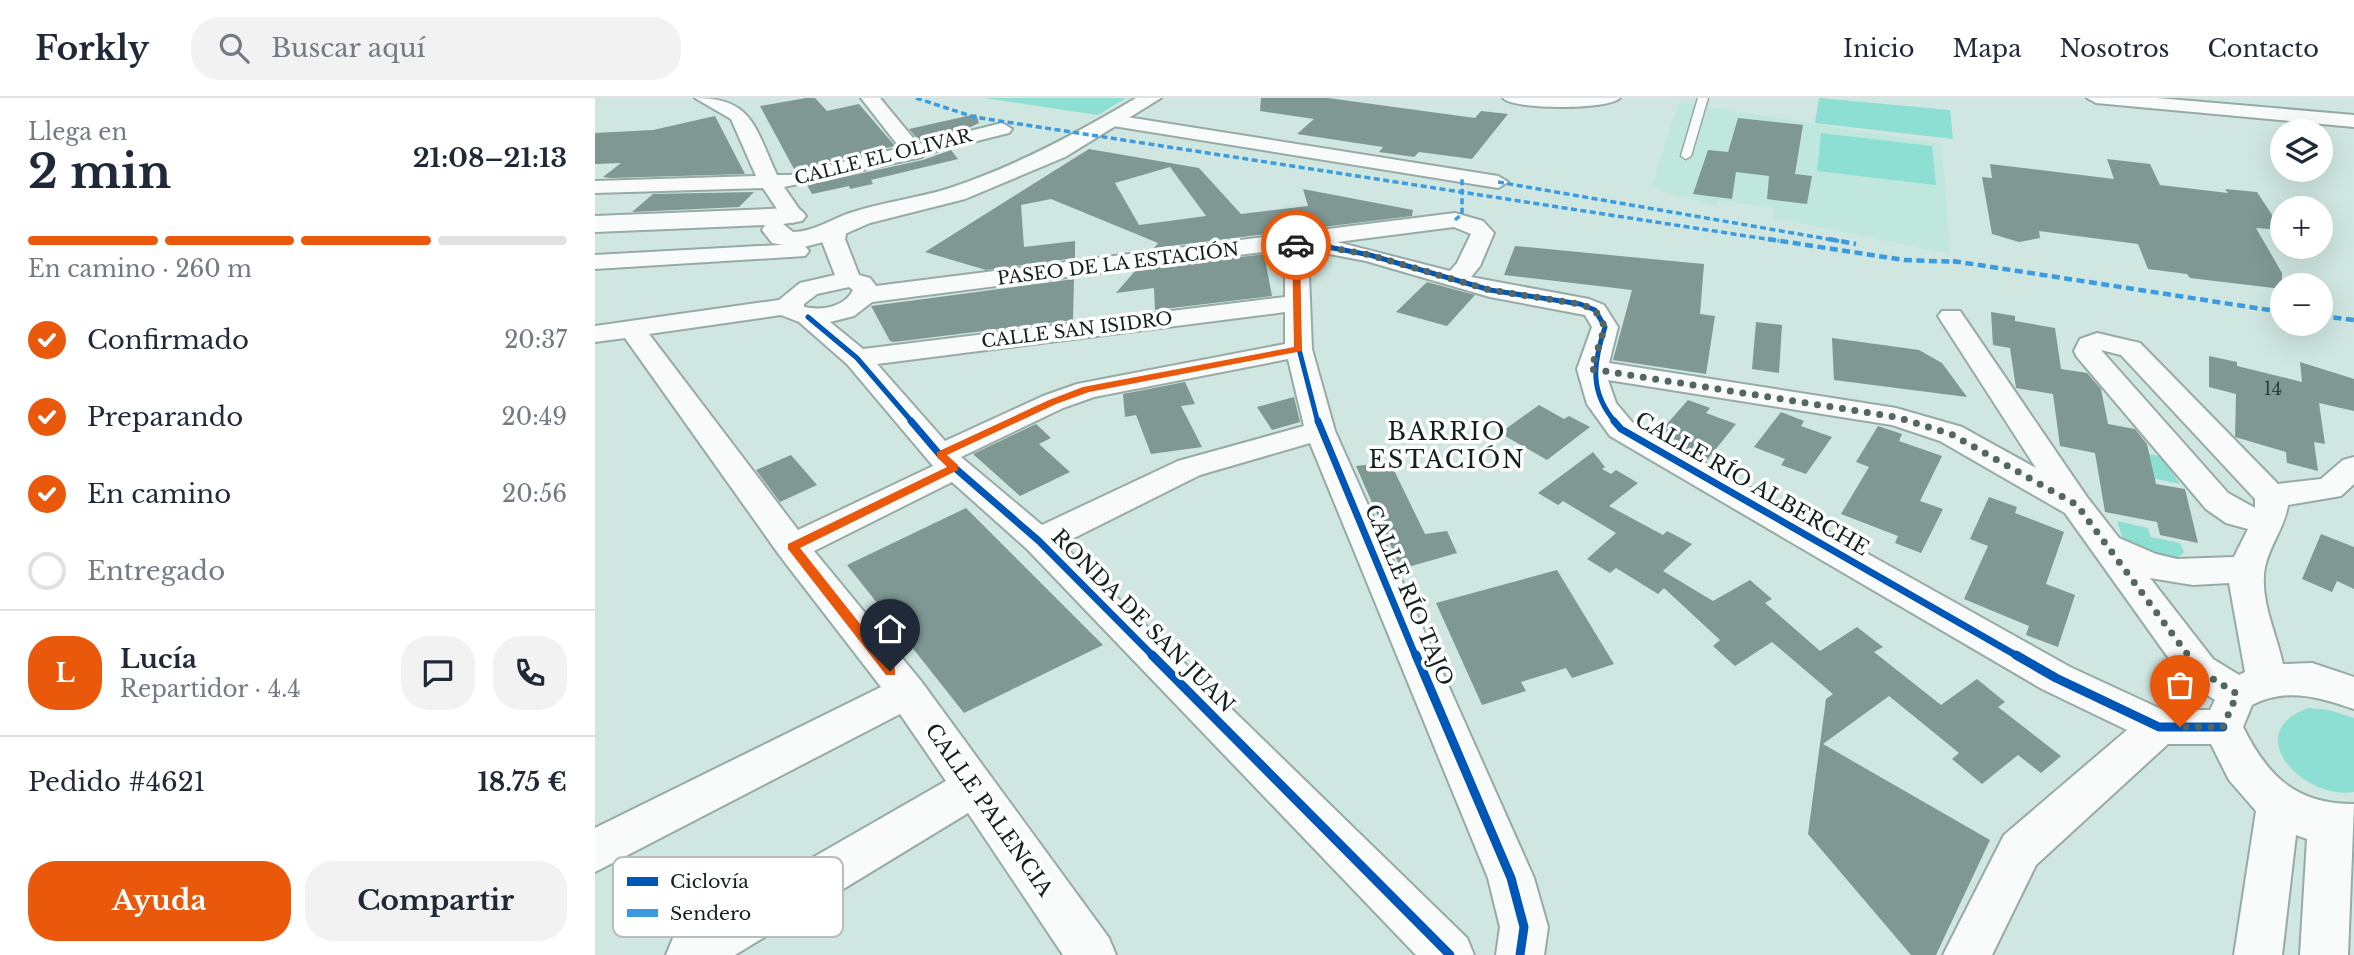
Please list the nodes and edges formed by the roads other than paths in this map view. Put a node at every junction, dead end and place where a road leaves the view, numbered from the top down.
1 (704, 98) edge
2 (870, 98) edge
3 (1151, 98) edge
4 (1512, 98) edge
5 (1611, 98) edge
6 (1703, 98) edge
7 (2096, 98) edge
8 (2354, 121) edge
9 (1110, 124) junction
10 (1002, 129) dead end
11 (915, 153) junction
12 (1686, 156) dead end
13 (1462, 177) junction
14 (769, 180) junction
15 (1498, 182) dead end
16 (595, 187) edge
17 (1455, 220) junction
18 (838, 221) junction
19 (595, 224) edge
20 (789, 234) junction
21 (595, 235) edge
22 (1296, 241) junction
23 (595, 262) edge
24 (1454, 279) junction
25 (809, 288) junction
26 (854, 295) junction
27 (1297, 303) junction
28 (799, 311) junction
29 (1951, 316) dead end
30 (633, 330) junction
31 (595, 334) edge
32 (1299, 349) junction
33 (856, 358) junction
34 (1591, 369) junction
35 (1320, 431) junction
36 (947, 461) junction
37 (2354, 467) edge
38 (2077, 505) junction
39 (2269, 509) junction
40 (1039, 541) junction
41 (2107, 546) junction
42 (792, 547) junction
43 (2248, 568) junction
44 (2350, 688) edge
45 (907, 692) junction
46 (2242, 700) junction
47 (2159, 727) junction
48 (974, 787) junction
49 (2279, 806) junction
50 (2342, 825) edge
51 (595, 851) edge
52 (843, 864) edge
53 (720, 937) edge
54 (690, 955) edge
55 (1092, 955) edge
56 (1450, 955) edge
57 (1520, 955) edge
58 (1967, 955) edge
59 (2258, 955) edge
60 (2324, 955) edge

1 - 14 street
2 - 11 street
3 - 9 street
4 - 5 street
6 - 12 lane
7 - 8 street
9 - 13 street
9 - 18 street
10 - 11 street, CALLE EL OLIVAR
11 - 14 street, CALLE EL OLIVAR
13 - 15 street
13 - 17 street
14 - 16 street, CALLE EL OLIVAR
14 - 20 street
17 - 22 street, PASEO DE LA ESTACIÓN
17 - 24 street
18 - 20 street
18 - 26 street
19 - 20 street
20 - 21 street
20 - 23 street
20 - 25 street
22 - 24 street
22 - 26 street, PASEO DE LA ESTACIÓN
22 - 27 street, CALLE RÍO TAJO
24 - 34 street
25 - 26 street
25 - 28 street
26 - 28 street
26 - 33 street
27 - 32 street, CALLE RÍO TAJO
27 - 33 street, CALLE SAN ISIDRO
28 - 30 street
28 - 33 street, RONDA DE SAN JUAN
29 - 38 street
30 - 31 street
30 - 42 street, CALLE PALENCIA
32 - 35 street, CALLE RÍO TAJO
32 - 36 street
33 - 36 street, RONDA DE SAN JUAN
34 - 38 street
34 - 47 street, CALLE RÍO ALBERCHE
35 - 40 street
35 - 57 street, CALLE RÍO TAJO
36 - 40 street, RONDA DE SAN JUAN
36 - 42 street
37 - 39 street
38 - 41 street
39 - 39 street
39 - 43 street
40 - 56 street, RONDA DE SAN JUAN
41 - 43 street
41 - 46 street
42 - 45 street, CALLE PALENCIA
43 - 46 street
44 - 46 street, CALLE RÍO ALBERCHE
45 - 48 street, CALLE PALENCIA
45 - 51 street
46 - 47 street, CALLE RÍO ALBERCHE
46 - 49 street
47 - 58 street
48 - 52 street
48 - 55 street, CALLE PALENCIA
49 - 50 street
49 - 59 street
50 - 60 street
53 - 54 street

